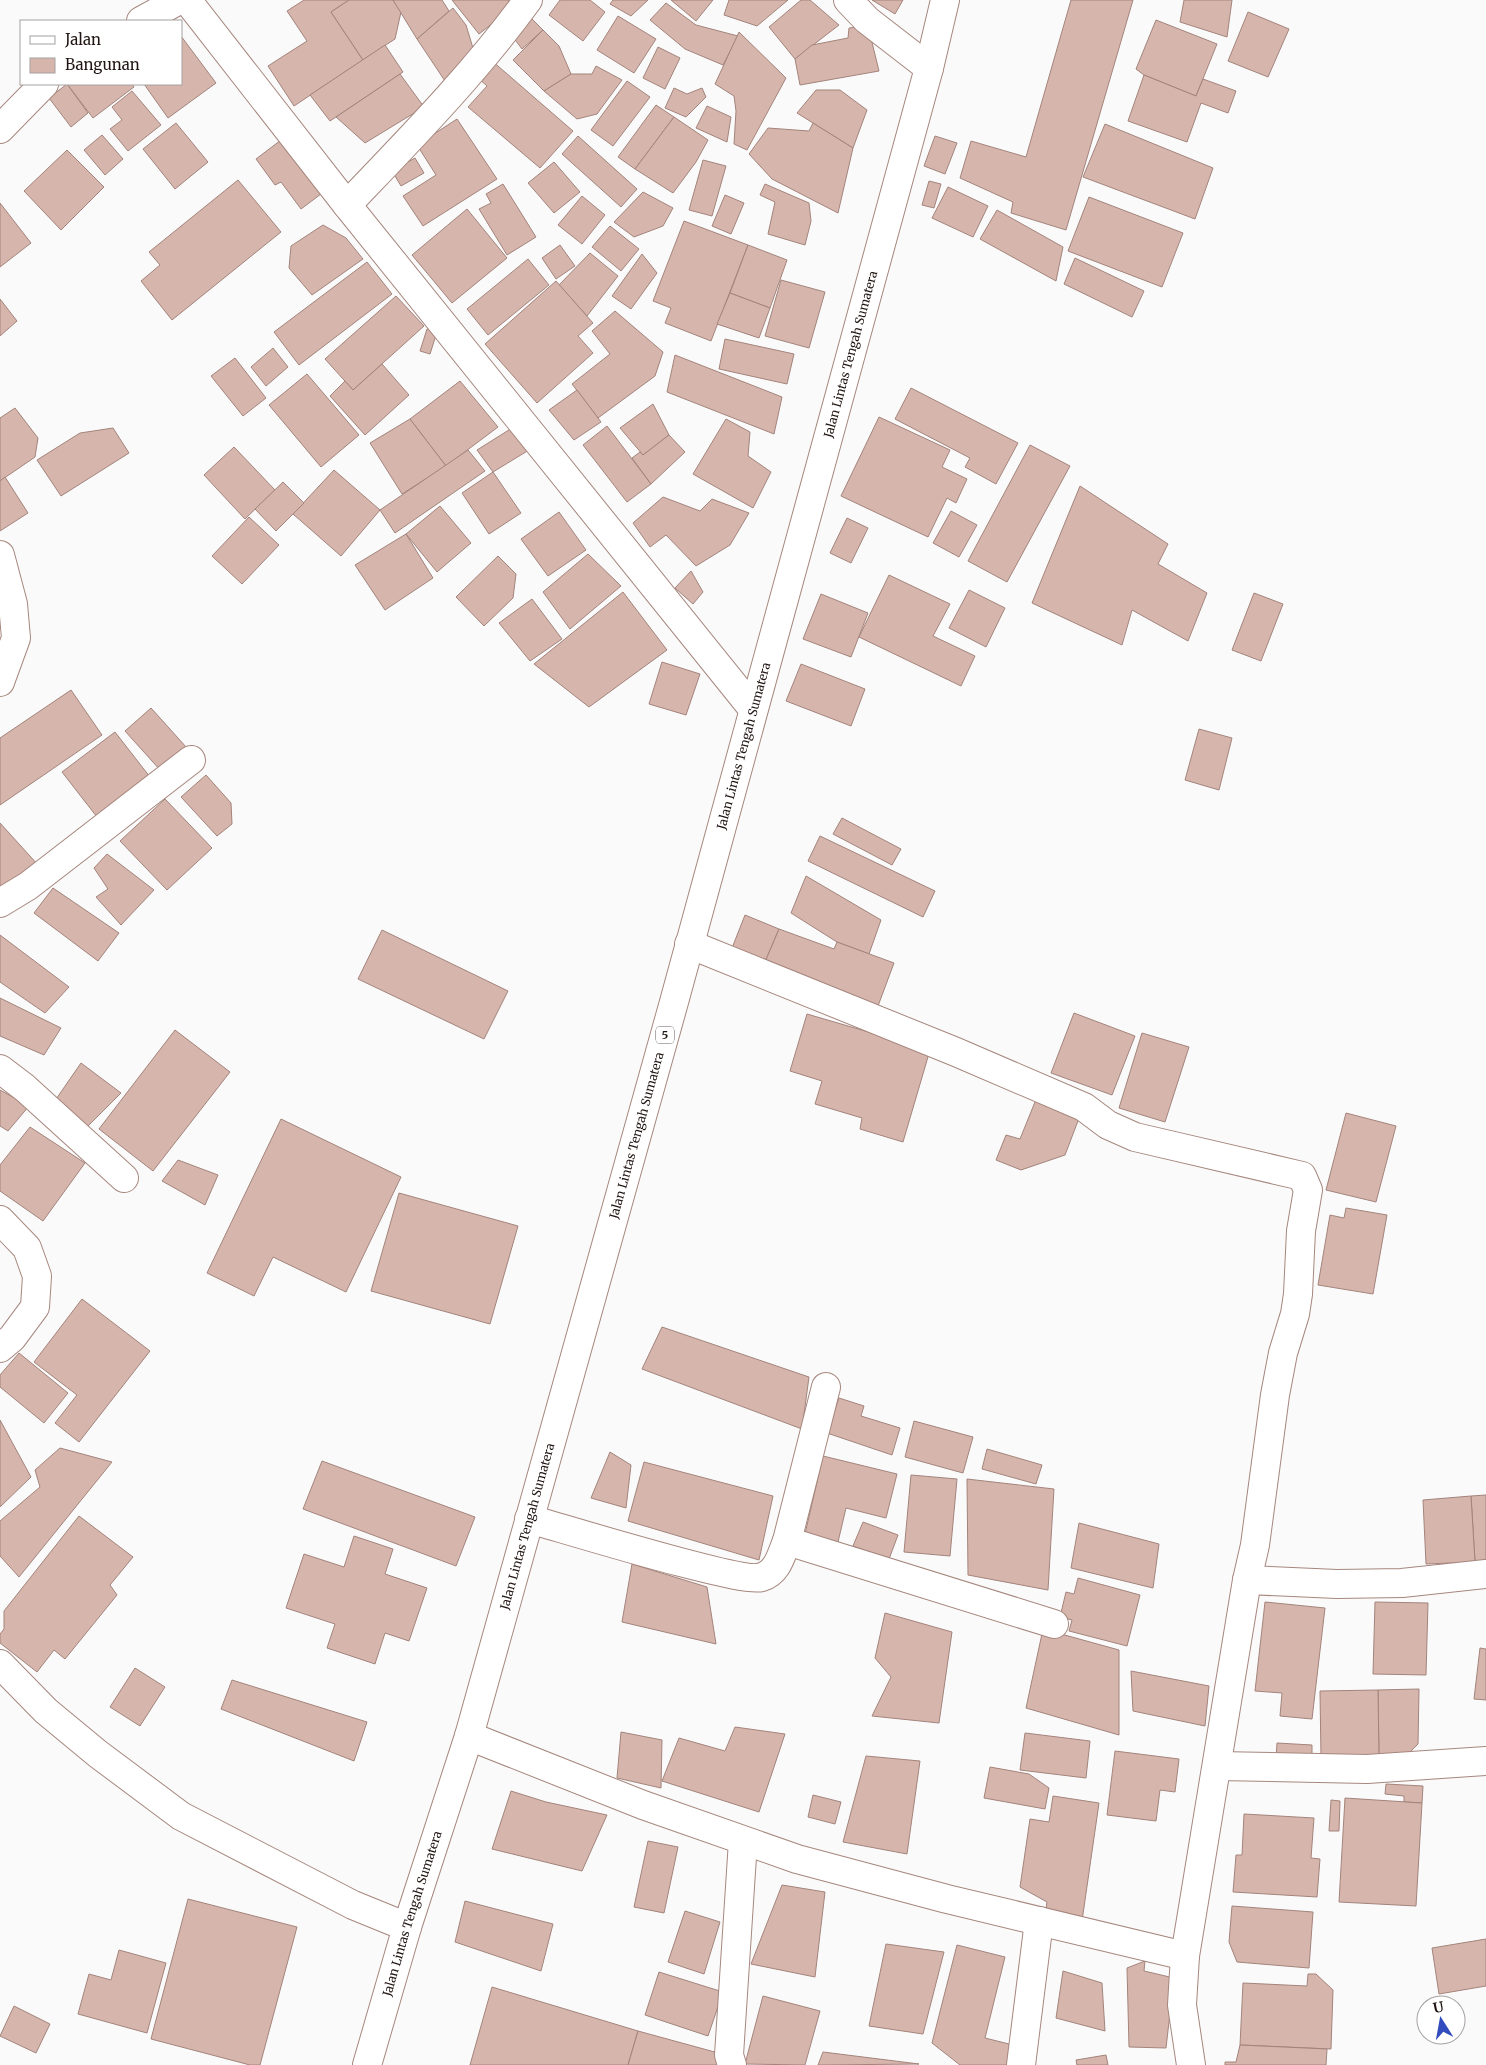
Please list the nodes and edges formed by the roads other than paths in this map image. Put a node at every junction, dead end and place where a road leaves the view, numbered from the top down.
1 (178, 0) edge
2 (187, 0) edge
3 (528, 0) edge
4 (848, 0) edge
5 (944, 0) edge
6 (143, 20) edge
7 (930, 68) junction
8 (43, 85) edge
9 (0, 129) edge
10 (347, 205) junction
11 (0, 555) edge
12 (0, 682) edge
13 (753, 709) junction
14 (191, 760) dead end
15 (0, 904) edge
16 (689, 944) junction
17 (0, 1069) edge
18 (124, 1178) dead end
19 (0, 1220) edge
20 (0, 1348) edge
21 (826, 1387) dead end
22 (529, 1519) junction
23 (787, 1541) junction
24 (1486, 1574) edge
25 (1247, 1580) junction
26 (1054, 1624) dead end
27 (0, 1664) edge
28 (468, 1736) junction
29 (1486, 1761) edge
30 (1217, 1766) junction
31 (743, 1840) junction
32 (1039, 1921) junction
33 (407, 1927) junction
34 (1185, 1956) junction
35 (367, 2065) edge
36 (732, 2065) edge
37 (1021, 2065) edge
38 (1191, 2065) edge

1 - 6 main road
2 - 10 main road
3 - 10 main road
4 - 7 main road
5 - 7 main road, Jalan Lintas Tengah Sumatera / 5
7 - 13 main road, Jalan Lintas Tengah Sumatera / 5
8 - 9 main road
10 - 13 main road
11 - 12 main road
13 - 16 main road, Jalan Lintas Tengah Sumatera / 5
14 - 15 main road
16 - 22 main road, Jalan Lintas Tengah Sumatera / 5
16 - 25 main road
17 - 18 main road
19 - 20 main road
21 - 23 main road
22 - 23 main road
22 - 28 main road, Jalan Lintas Tengah Sumatera / 5
23 - 26 main road
24 - 25 main road
25 - 30 main road
27 - 33 main road
28 - 31 main road
28 - 33 main road, Jalan Lintas Tengah Sumatera / 5
29 - 30 main road
30 - 34 main road
31 - 32 main road
31 - 36 main road
32 - 34 main road
32 - 37 main road
33 - 35 main road, Jalan Lintas Tengah Sumatera / 5
34 - 38 main road

